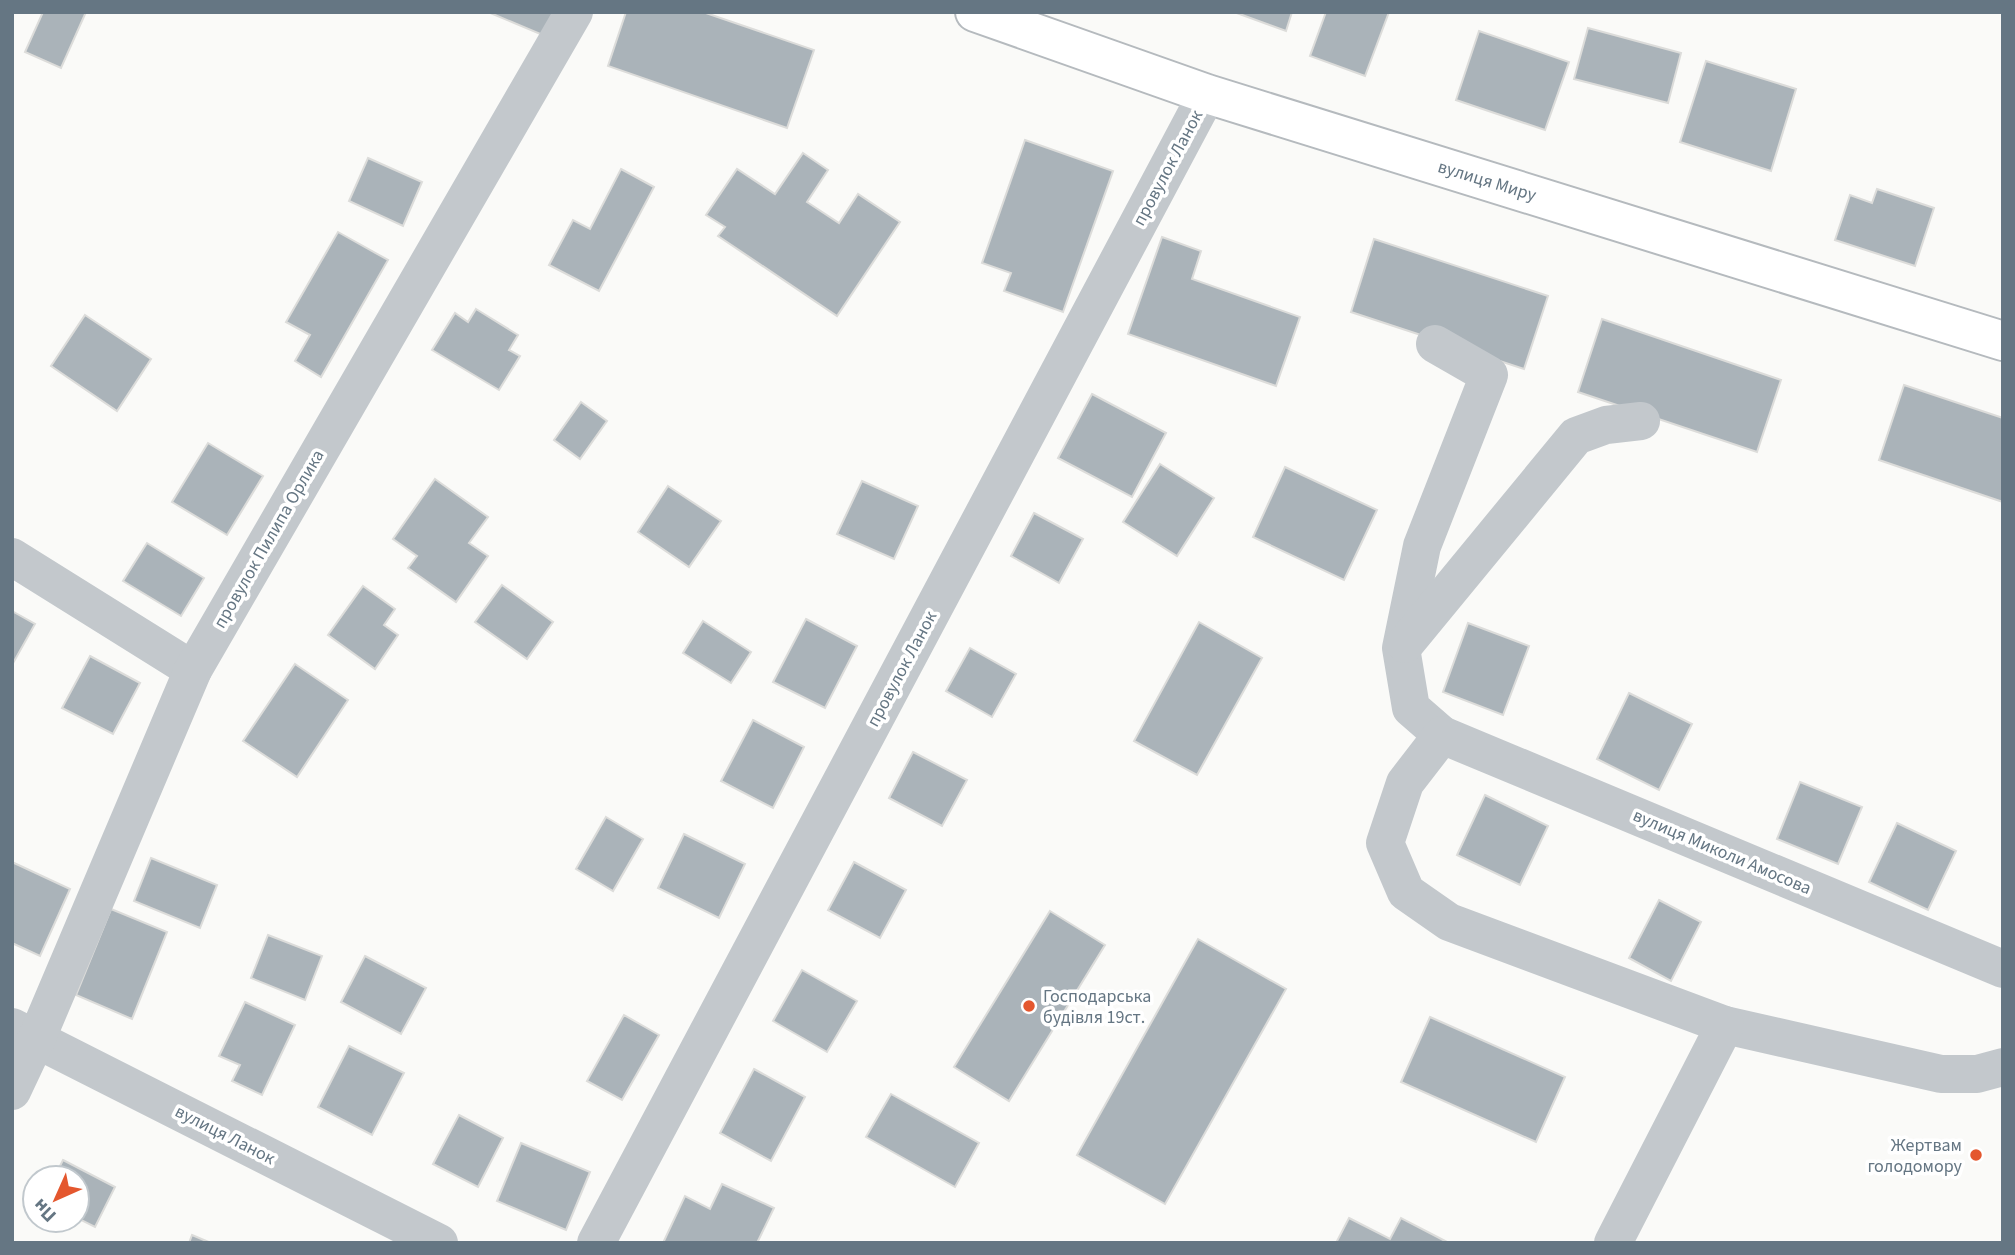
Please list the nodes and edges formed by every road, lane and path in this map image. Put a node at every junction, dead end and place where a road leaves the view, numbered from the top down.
1 (574, 12) edge
2 (975, 12) edge
3 (1207, 94) junction
4 (2003, 341) edge
5 (1435, 344) dead end
6 (1640, 421) dead end
7 (12, 557) edge
8 (1401, 649) junction
9 (193, 670) junction
10 (1442, 735) junction
11 (2003, 969) edge
12 (1725, 1025) junction
13 (24, 1034) edge
14 (2003, 1067) edge
15 (12, 1091) edge
16 (439, 1243) edge
17 (596, 1243) edge
18 (1613, 1243) edge

1 - 9 street, провулок Пилипа Орлика
2 - 3 main road, вулиця Миру
3 - 4 main road, вулиця Миру
3 - 17 street, провулок Ланок
5 - 8 street, вулиця Миколи Амосова
6 - 8 street
7 - 9 street
8 - 10 street, вулиця Миколи Амосова
9 - 13 street, провулок Пилипа Орлика
10 - 11 street, вулиця Миколи Амосова
10 - 12 street
12 - 14 street
12 - 18 street
13 - 15 street, провулок Пилипа Орлика
13 - 16 street, вулиця Ланок

